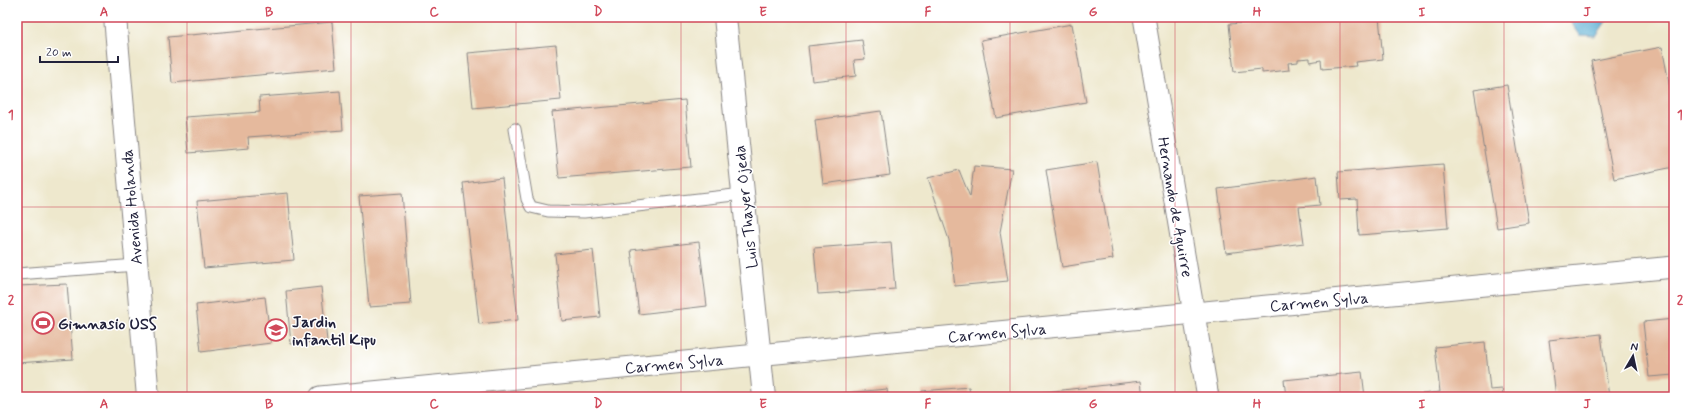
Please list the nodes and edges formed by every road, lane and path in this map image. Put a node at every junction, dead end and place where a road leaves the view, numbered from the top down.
1 (115, 17) edge
2 (725, 17) edge
3 (1144, 17) edge
4 (515, 129) dead end
5 (743, 194) junction
6 (137, 265) junction
7 (1674, 267) edge
8 (17, 274) edge
9 (1194, 313) junction
10 (760, 356) junction
11 (148, 397) edge
12 (320, 397) edge
13 (764, 397) edge
14 (1208, 397) edge

1 - 6 street, Avenida Holanda
2 - 5 street, Luis Thayer Ojeda
3 - 9 street, Hernando de Aguirre
4 - 5 lane
5 - 10 street, Luis Thayer Ojeda
6 - 8 lane
6 - 11 street, Avenida Holanda
7 - 9 street, Carmen Sylva
9 - 10 street, Carmen Sylva
9 - 14 street, Hernando de Aguirre
10 - 12 street, Carmen Sylva
10 - 13 street, Luis Thayer Ojeda

